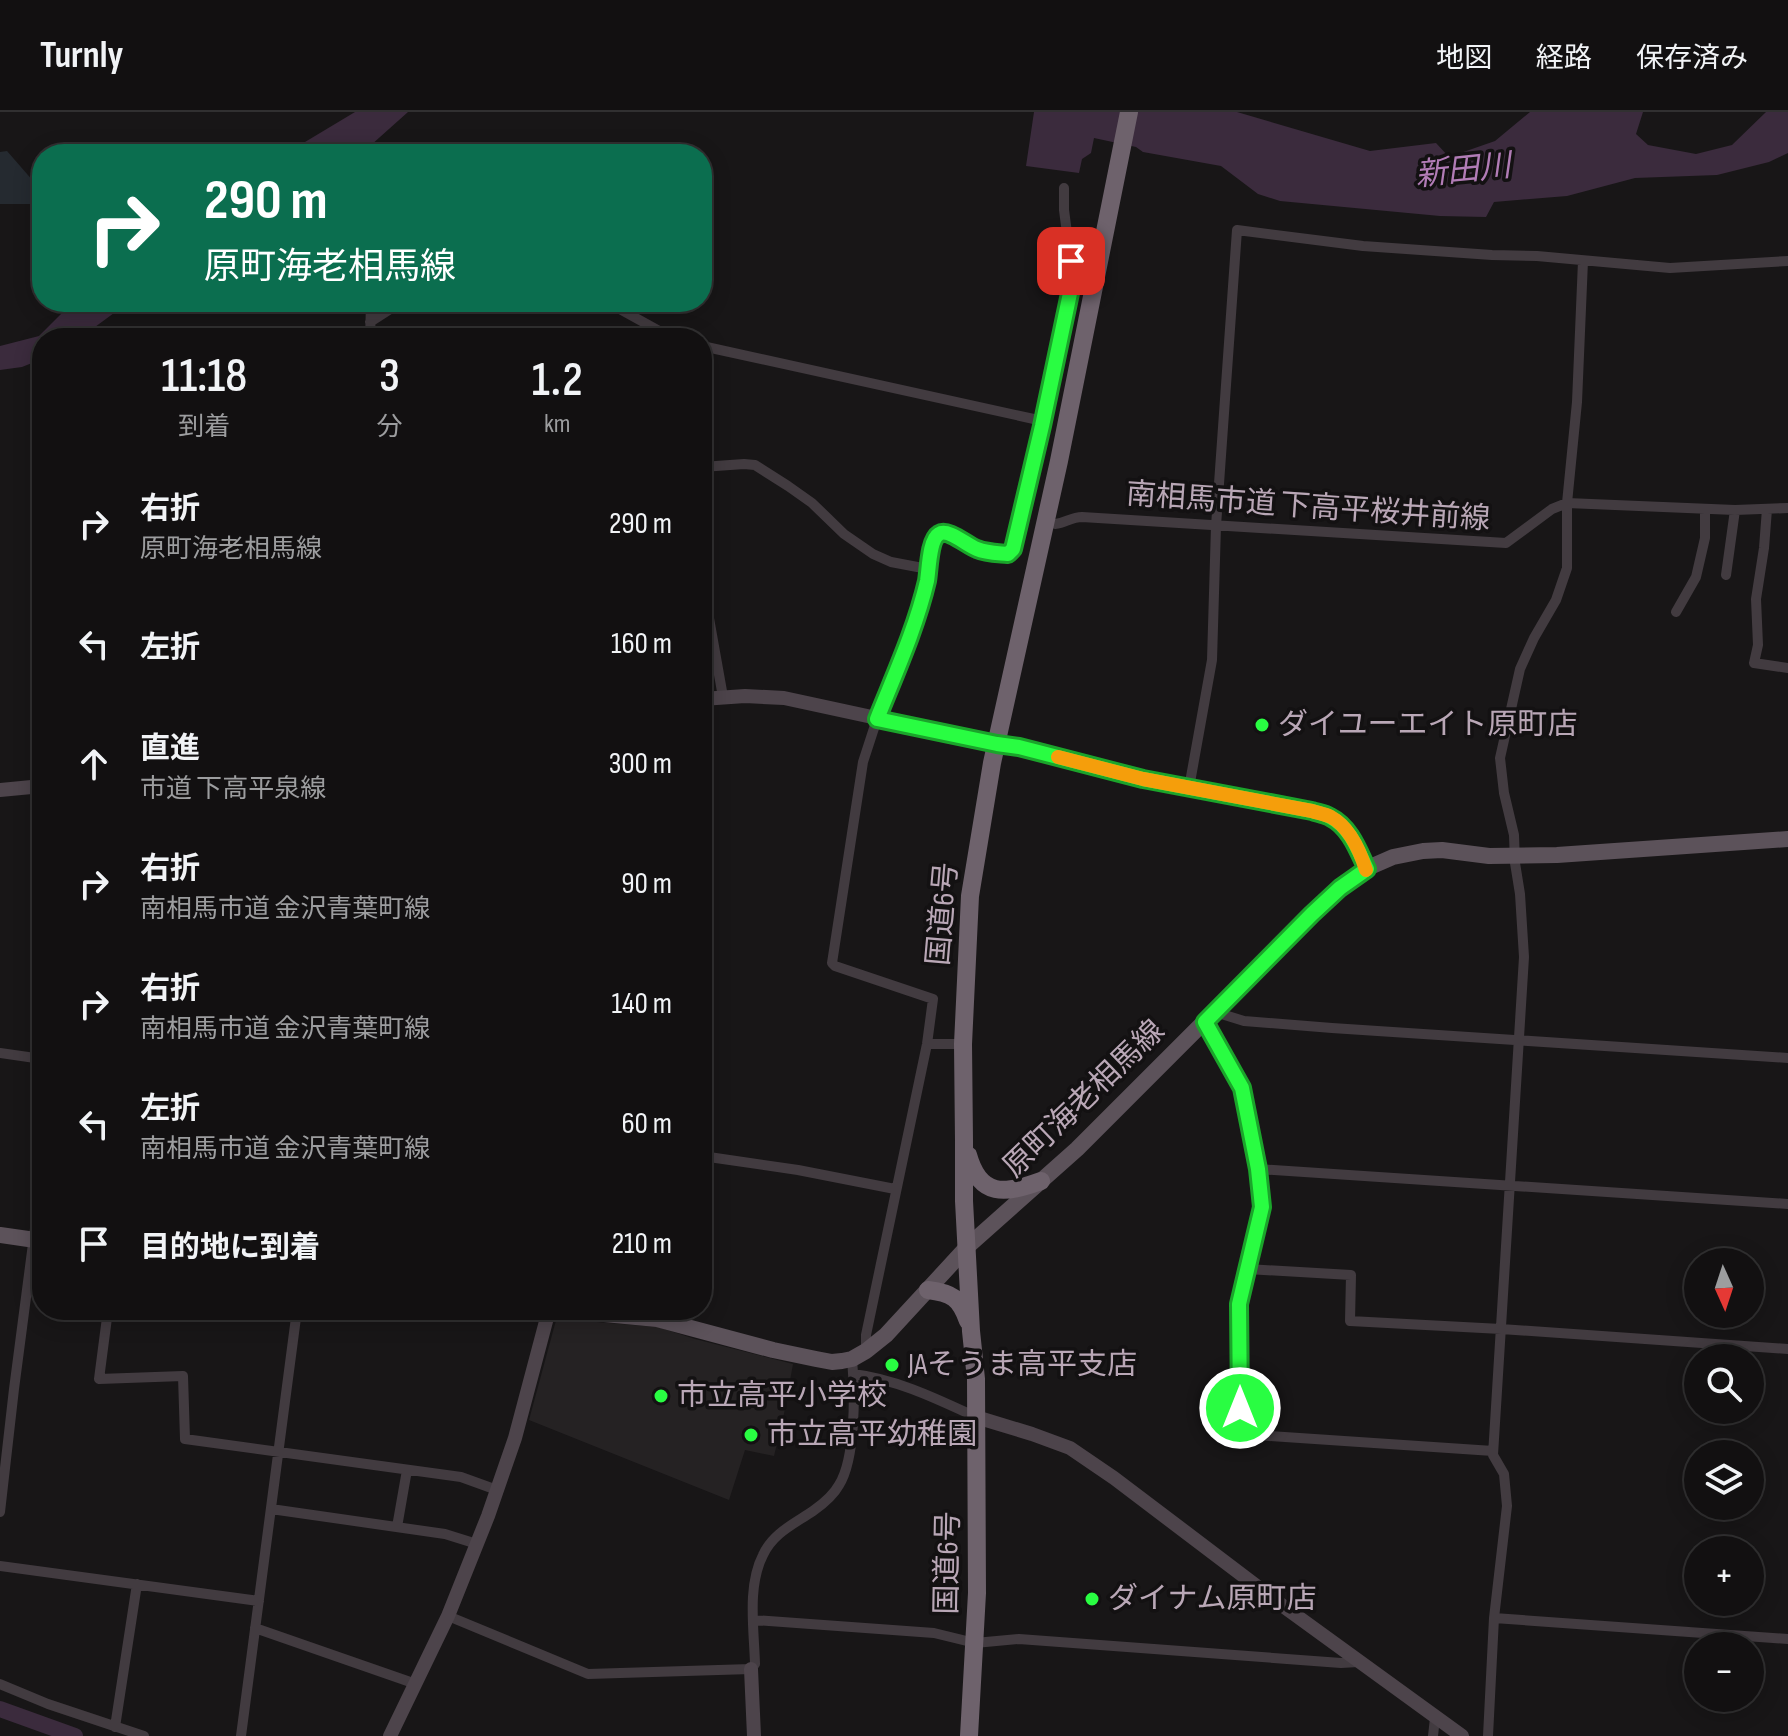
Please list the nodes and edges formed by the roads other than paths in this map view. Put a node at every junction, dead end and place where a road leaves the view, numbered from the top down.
1 (1129, 112) edge
2 (1064, 188) dead end
3 (1583, 261) junction
4 (1788, 261) edge
5 (371, 312) edge
6 (386, 312) edge
7 (625, 312) edge
8 (370, 322) junction
9 (370, 328) edge
10 (654, 328) edge
11 (712, 348) edge
12 (1043, 421) junction
13 (712, 466) edge
14 (1567, 503) junction
15 (1788, 508) edge
16 (1705, 509) junction
17 (1767, 509) junction
18 (1735, 510) junction
19 (1055, 524) dead end
20 (1216, 526) junction
21 (928, 569) junction
22 (1726, 575) dead end
23 (1676, 612) dead end
24 (712, 635) edge
25 (1788, 668) edge
26 (723, 697) junction
27 (712, 698) edge
28 (877, 719) junction
29 (997, 744) junction
30 (32, 787) edge
31 (1189, 788) junction
32 (0, 790) edge
33 (1788, 839) edge
34 (1515, 856) junction
35 (1367, 869) junction
36 (1210, 1017) junction
37 (1519, 1040) junction
38 (927, 1044) junction
39 (963, 1044) junction
40 (0, 1053) edge
41 (32, 1058) edge
42 (1788, 1058) edge
43 (964, 1141) junction
44 (712, 1157) edge
45 (1258, 1169) junction
46 (1041, 1181) junction
47 (1510, 1184) junction
48 (895, 1189) junction
49 (1788, 1204) edge
50 (0, 1235) edge
51 (32, 1239) edge
52 (968, 1246) junction
53 (1247, 1269) junction
54 (32, 1277) edge
55 (928, 1290) junction
56 (107, 1320) edge
57 (296, 1320) edge
58 (546, 1320) edge
59 (661, 1320) edge
60 (1501, 1329) junction
61 (971, 1331) junction
62 (1788, 1349) edge
63 (857, 1361) junction
64 (0, 1388) edge
65 (14, 1389) junction
66 (976, 1417) junction
67 (1493, 1451) junction
68 (278, 1452) junction
69 (407, 1470) junction
70 (2, 1477) edge
71 (497, 1490) junction
72 (271, 1509) junction
73 (0, 1512) edge
74 (397, 1527) junction
75 (477, 1544) junction
76 (0, 1566) edge
77 (137, 1584) junction
78 (259, 1601) junction
79 (448, 1616) junction
80 (1494, 1618) junction
81 (754, 1620) junction
82 (255, 1628) junction
83 (1788, 1639) edge
84 (975, 1643) junction
85 (1358, 1662) junction
86 (751, 1669) junction
87 (0, 1684) edge
88 (416, 1684) junction
89 (1435, 1718) junction
90 (115, 1727) junction
91 (144, 1736) edge
92 (241, 1736) edge
93 (390, 1736) edge
94 (754, 1736) edge
95 (969, 1736) edge
96 (1433, 1736) edge
97 (1462, 1736) edge
98 (1488, 1736) edge

1 - 29 highway, 国道6号
2 - 12 street
3 - 4 street
3 - 14 street
3 - 20 street
5 - 8 street
6 - 8 street
7 - 10 street
8 - 9 street
11 - 12 street
12 - 21 street
13 - 21 street
14 - 16 street
14 - 20 street, 南相馬市道 下高平桜井前線
14 - 34 street
15 - 17 street
16 - 18 street
16 - 23 street
17 - 18 street
17 - 25 street
18 - 22 street
19 - 20 street, 南相馬市道 下高平桜井前線
20 - 31 street
21 - 28 street
24 - 26 street
26 - 27 street
26 - 28 street
28 - 29 street
28 - 38 street
29 - 31 street
29 - 39 highway, 国道6号
30 - 32 street
31 - 35 street
33 - 34 main road, 原町海老相馬線
34 - 35 main road, 原町海老相馬線
34 - 37 street
35 - 36 main road, 原町海老相馬線
36 - 37 street
36 - 45 street
36 - 46 main road, 原町海老相馬線
37 - 42 street
37 - 47 street
38 - 39 street
38 - 48 street
39 - 43 highway, 国道6号
40 - 41 street
43 - 46 highway
43 - 52 highway, 国道6号
44 - 48 street
45 - 47 street
45 - 53 street
46 - 52 main road, 原町海老相馬線
47 - 49 street
47 - 60 street
48 - 63 street
50 - 51 main road
52 - 55 main road, 原町海老相馬線
52 - 61 highway, 国道6号
53 - 60 street
53 - 67 street
54 - 65 street
55 - 61 highway
55 - 63 main road, 原町海老相馬線
56 - 68 street
57 - 68 street
58 - 71 street
59 - 63 main road
60 - 62 street
60 - 67 street
61 - 66 highway, 国道6号
63 - 66 street
63 - 81 street
64 - 65 street
65 - 70 street
66 - 84 highway, 国道6号
66 - 85 street
67 - 80 street
68 - 69 street
68 - 72 street
69 - 71 street
69 - 74 street
70 - 73 street
71 - 75 street
72 - 74 street
72 - 78 street
74 - 75 street
75 - 79 street
76 - 77 street
77 - 78 street
77 - 90 street
78 - 82 street
79 - 86 street
79 - 88 street
80 - 83 street
80 - 98 street
81 - 84 street
81 - 86 street
82 - 88 street
82 - 92 street
84 - 85 street
84 - 95 highway, 国道6号
85 - 89 street
86 - 94 street
87 - 90 street
88 - 93 street
89 - 96 street
89 - 97 street
90 - 91 street

